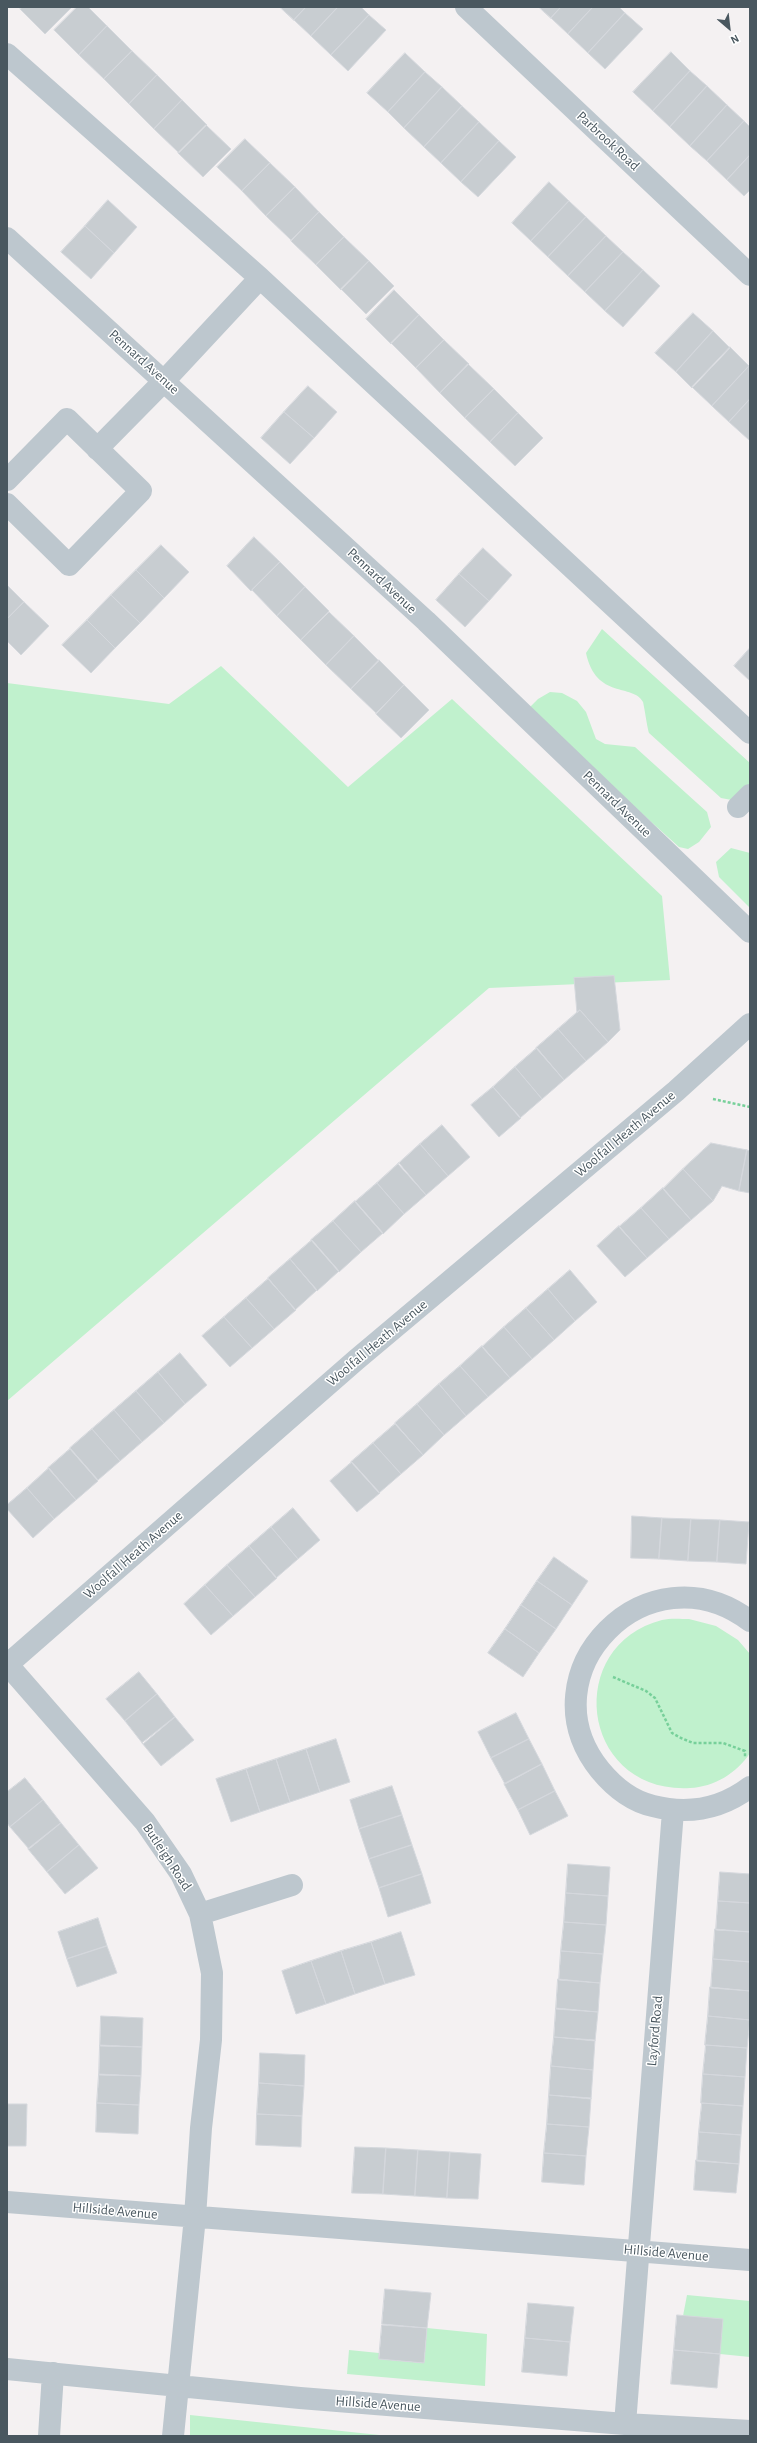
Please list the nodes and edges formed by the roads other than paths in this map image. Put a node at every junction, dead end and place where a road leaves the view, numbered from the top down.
1 (466, 7) edge
2 (7, 54) edge
3 (7, 238) edge
4 (750, 275) edge
5 (260, 278) junction
6 (164, 380) junction
7 (97, 449) junction
8 (7, 480) edge
9 (7, 504) edge
10 (750, 734) edge
11 (750, 932) edge
12 (750, 1024) edge
13 (750, 1622) edge
14 (7, 1664) edge
15 (750, 1787) edge
16 (673, 1811) junction
17 (292, 1885) dead end
18 (200, 1914) junction
19 (7, 2202) edge
20 (194, 2217) junction
21 (638, 2251) junction
22 (750, 2260) edge
23 (7, 2369) edge
24 (53, 2373) junction
25 (178, 2386) junction
26 (625, 2424) junction
27 (744, 2432) edge
28 (49, 2436) edge
29 (173, 2436) edge

1 - 4 street, Parbrook Road
2 - 5 street
3 - 6 street, Pennard Avenue
5 - 6 street
5 - 10 street
6 - 7 street
6 - 11 street, Pennard Avenue
7 - 8 street
7 - 9 street
12 - 14 street, Woolfall Heath Avenue
13 - 16 street
14 - 18 street, Butleigh Road
15 - 16 street
16 - 21 street, Layford Road
17 - 18 street
18 - 20 street, Butleigh Road
19 - 20 street, Hillside Avenue
20 - 21 street, Hillside Avenue
20 - 25 street, Butleigh Road
21 - 22 street, Hillside Avenue
21 - 26 street, Layford Road
23 - 24 street, Hillside Avenue
24 - 25 street, Hillside Avenue
24 - 28 street
25 - 26 street, Hillside Avenue
25 - 29 street, Butleigh Road
26 - 27 street, Hillside Avenue

